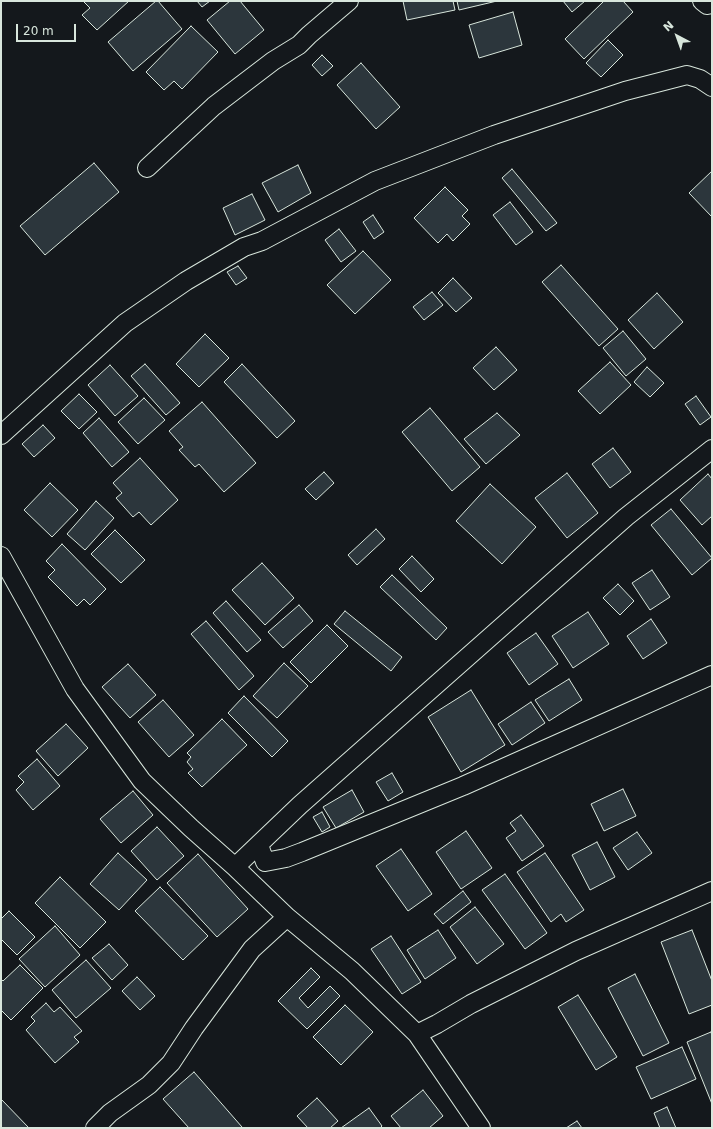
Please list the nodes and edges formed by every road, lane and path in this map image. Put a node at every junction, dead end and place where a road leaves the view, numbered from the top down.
1 (349, 1) edge
2 (702, 1) edge
3 (712, 4) edge
4 (712, 88) edge
5 (147, 168) dead end
6 (1, 435) edge
7 (712, 449) edge
8 (1, 556) edge
9 (712, 675) edge
10 (259, 845) junction
11 (235, 867) junction
12 (712, 891) edge
13 (287, 916) junction
14 (418, 1034) junction
15 (95, 1128) edge
16 (481, 1128) edge

1 - 5 street
2 - 3 street
4 - 6 street
7 - 10 street
8 - 11 street
9 - 10 street
10 - 11 street
11 - 13 street
12 - 14 street
13 - 14 street
13 - 15 street
14 - 16 street

